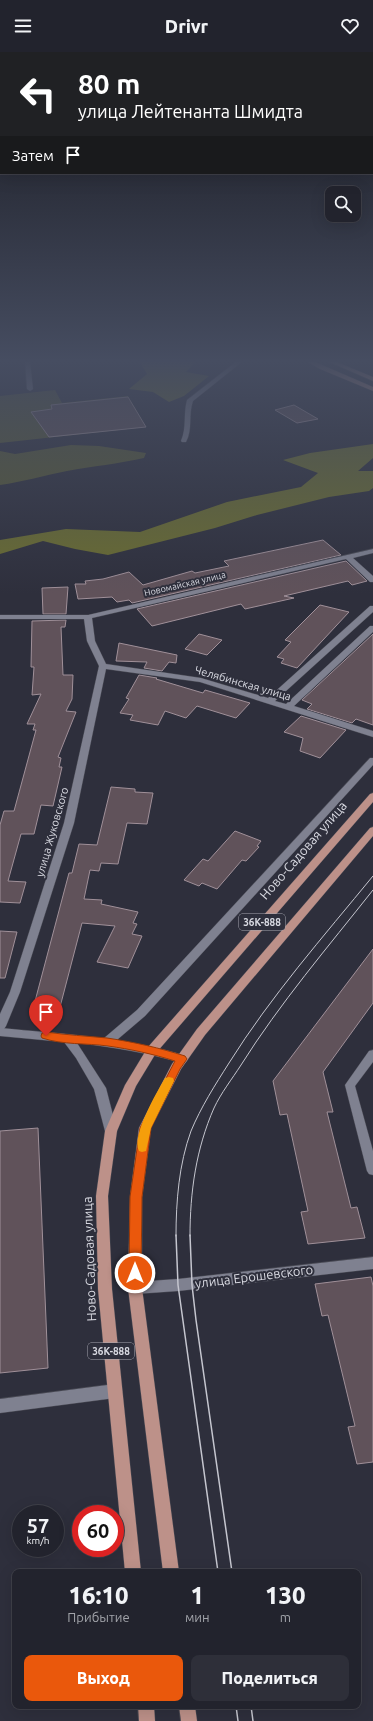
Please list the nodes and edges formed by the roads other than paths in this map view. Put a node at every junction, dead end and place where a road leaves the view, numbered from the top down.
1 (373, 551) edge
2 (347, 556) junction
3 (373, 580) edge
4 (373, 608) edge
5 (0, 617) edge
6 (88, 617) junction
7 (373, 628) edge
8 (103, 666) junction
9 (270, 701) junction
10 (288, 707) junction
11 (373, 734) edge
12 (373, 760) edge
13 (373, 796) edge
14 (373, 830) edge
15 (0, 1026) edge
16 (0, 1032) edge
17 (68, 1039) junction
18 (107, 1042) junction
19 (152, 1050) junction
20 (373, 1054) edge
21 (182, 1059) junction
22 (111, 1131) junction
23 (373, 1171) edge
24 (373, 1263) edge
25 (135, 1288) junction
26 (115, 1391) junction
27 (0, 1406) edge
28 (133, 1569) edge
29 (170, 1569) edge
30 (146, 1709) edge
31 (187, 1709) edge
32 (147, 1721) edge
33 (189, 1721) edge

1 - 2 street, Новомайская улица
2 - 3 street
2 - 6 street, Новомайская улица
4 - 9 street
5 - 6 street, Новомайская улица
6 - 8 street
7 - 10 street
8 - 9 street, Челябинская улица
8 - 15 street, улица Жуковского
9 - 10 street, Челябинская улица
10 - 11 street, Челябинская улица
12 - 18 lane
13 - 19 main road, Ново-Садовая улица / 36К-888
14 - 21 main road
16 - 17 street
17 - 18 street
17 - 22 street
18 - 19 street
19 - 21 street
19 - 22 main road, Ново-Садовая улица / 36К-888
20 - 23 lane
21 - 25 main road
22 - 26 main road, Ново-Садовая улица / 36К-888
24 - 25 street, улица Ерошевского
25 - 29 main road
26 - 27 street
26 - 28 main road, Ново-Садовая улица / 36К-888
30 - 32 main road
31 - 33 main road

